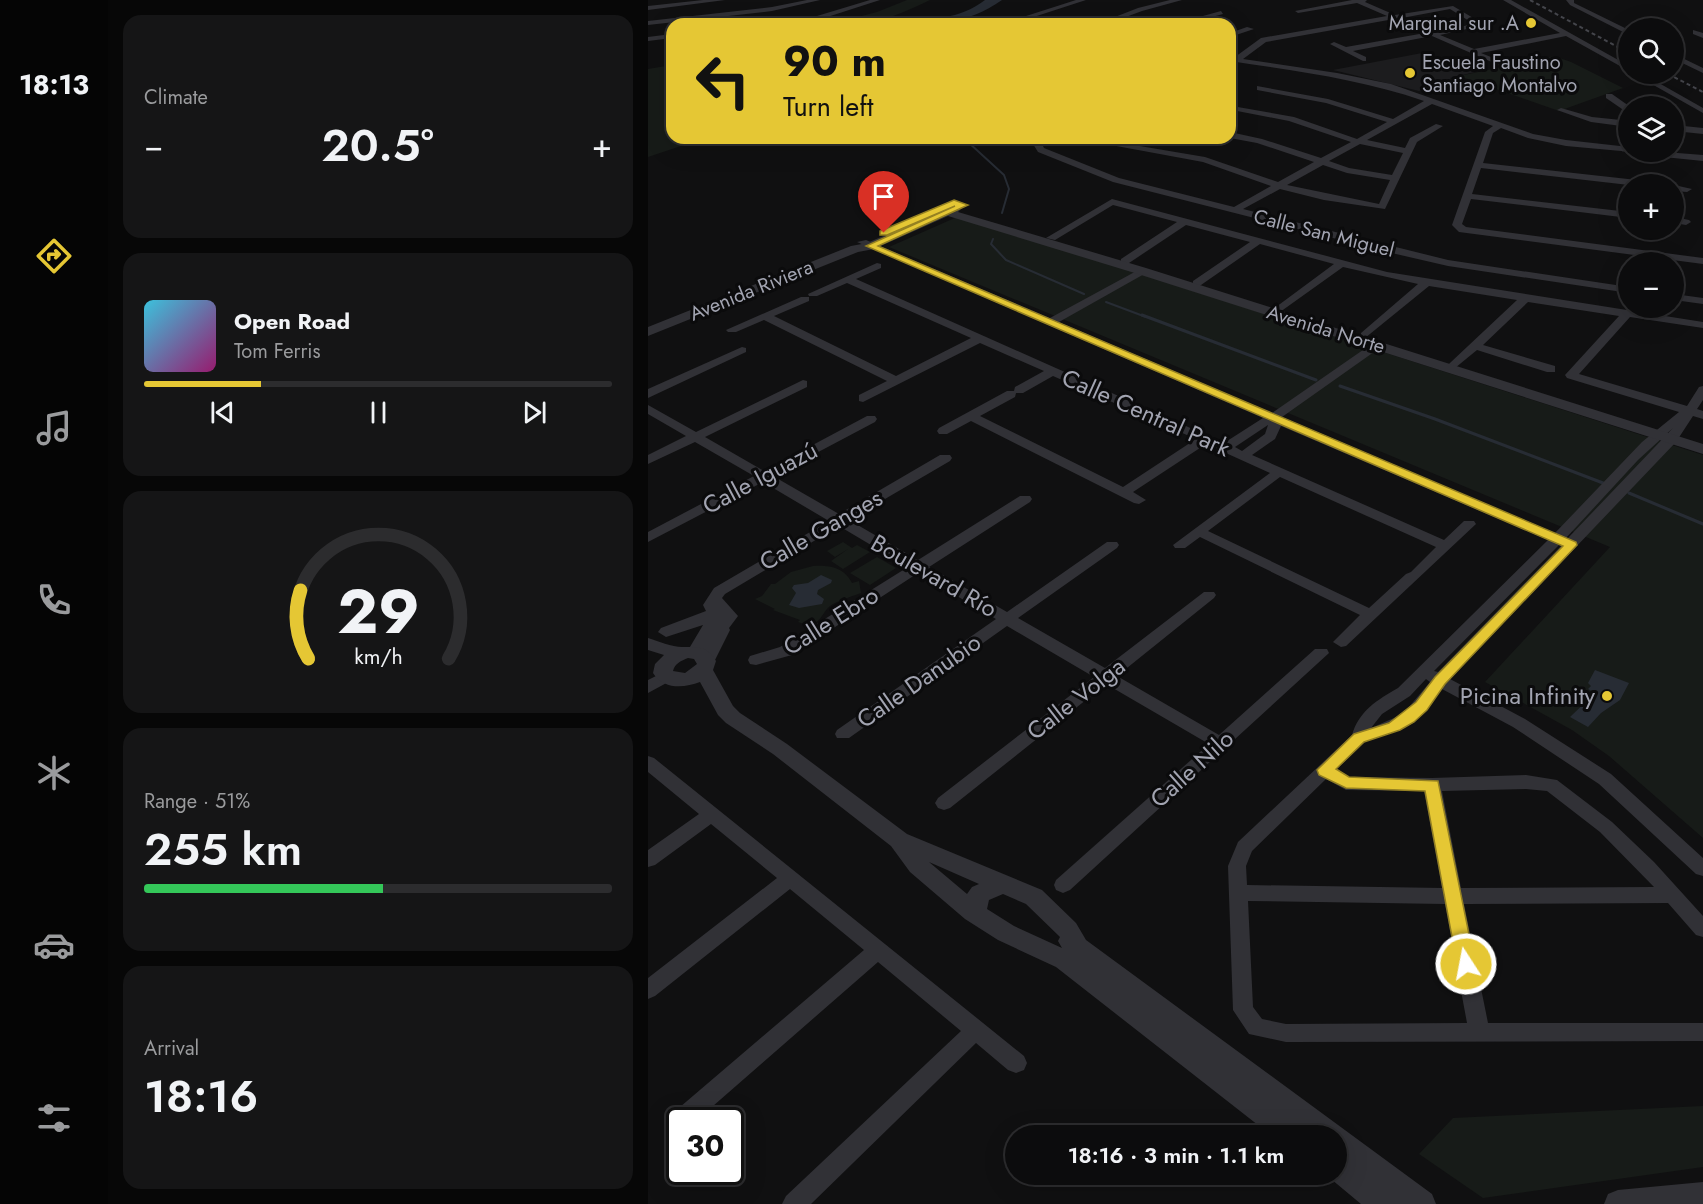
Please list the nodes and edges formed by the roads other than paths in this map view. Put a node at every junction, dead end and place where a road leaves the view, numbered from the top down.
1 (722, 0) edge
2 (817, 0) edge
3 (877, 0) edge
4 (1083, 0) edge
5 (1179, 0) edge
6 (1359, 0) edge
7 (1506, 0) edge
8 (1571, 0) edge
9 (648, 8) edge
10 (1298, 11) dead end
11 (1221, 13) dead end
12 (1394, 17) junction
13 (694, 18) edge
14 (809, 18) edge
15 (1024, 18) edge
16 (1117, 18) edge
17 (1201, 18) edge
18 (666, 21) edge
19 (648, 23) edge
20 (1618, 27) edge
21 (1250, 29) dead end
22 (1236, 33) edge
23 (1432, 34) junction
24 (1567, 34) junction
25 (666, 37) edge
26 (648, 39) edge
27 (1334, 44) dead end
28 (1345, 50) junction
29 (1472, 52) junction
30 (1236, 57) edge
31 (1696, 57) dead end
32 (1684, 58) edge
33 (1363, 59) dead end
34 (1236, 60) edge
35 (1684, 62) edge
36 (1618, 63) edge
37 (1510, 68) dead end
38 (1703, 71) edge
39 (1656, 84) edge
40 (1260, 88) dead end
41 (1610, 96) dead end
42 (1431, 101) junction
43 (1618, 102) edge
44 (1236, 108) edge
45 (1562, 110) dead end
46 (1703, 111) edge
47 (1392, 121) junction
48 (1618, 122) edge
49 (1439, 126) dead end
50 (1499, 126) junction
51 (1684, 129) edge
52 (1703, 130) edge
53 (1236, 136) edge
54 (1356, 141) junction
55 (1037, 144) edge
56 (1112, 144) edge
57 (1618, 149) edge
58 (1408, 151) junction
59 (1684, 156) edge
60 (1703, 158) edge
61 (1318, 162) junction
62 (1478, 165) junction
63 (1395, 178) junction
64 (1618, 181) edge
65 (1276, 185) junction
66 (1684, 189) edge
67 (1687, 189) dead end
68 (1467, 196) junction
69 (955, 207) joint
70 (1235, 210) junction
71 (1618, 214) edge
72 (1185, 221) junction
73 (1051, 238) dead end
74 (1258, 241) junction
75 (862, 246) junction
76 (1125, 261) dead end
77 (1703, 261) edge
78 (1342, 263) junction
79 (877, 266) dead end
80 (1142, 271) junction
81 (847, 279) junction
82 (1426, 282) junction
83 (1197, 283) dead end
84 (1618, 288) edge
85 (1684, 298) edge
86 (1525, 299) junction
87 (1703, 301) edge
88 (1280, 309) dead end
89 (1618, 313) edge
90 (764, 316) junction
91 (1623, 318) edge
92 (1655, 318) edge
93 (1049, 323) junction
94 (1703, 325) edge
95 (732, 330) dead end
96 (648, 332) edge
97 (1365, 335) dead end
98 (980, 338) junction
99 (1377, 345) junction
100 (1475, 346) junction
101 (742, 350) dead end
102 (1455, 364) dead end
103 (1551, 369) dead end
104 (1053, 371) junction
105 (896, 381) junction
106 (803, 384) dead end
107 (1703, 390) edge
108 (648, 394) edge
109 (863, 398) dead end
110 (648, 409) edge
111 (1689, 410) junction
112 (1703, 414) edge
113 (971, 416) junction
114 (1274, 418) junction
115 (872, 419) dead end
116 (943, 431) dead end
117 (1665, 436) junction
118 (695, 437) junction
119 (1205, 439) junction
120 (1703, 449) edge
121 (1234, 452) junction
122 (945, 458) dead end
123 (648, 460) edge
124 (1279, 472) junction
125 (763, 477) junction
126 (1124, 492) junction
127 (1025, 499) dead end
128 (1139, 500) dead end
129 (837, 520) junction
130 (1469, 524) dead end
131 (1198, 531) junction
132 (648, 538) edge
133 (1557, 539) junction
134 (1180, 545) dead end
135 (1571, 545) junction
136 (1112, 546) dead end
137 (1445, 546) junction
138 (918, 567) junction
139 (1209, 596) dead end
140 (717, 612) junction
141 (1370, 614) junction
142 (1007, 619) junction
143 (666, 632) dead end
144 (1341, 642) dead end
145 (648, 644) edge
146 (648, 651) edge
147 (1321, 653) dead end
148 (696, 659) junction
149 (756, 660) dead end
150 (665, 670) junction
151 (1105, 676) junction
152 (1432, 676) junction
153 (686, 680) junction
154 (648, 687) edge
155 (725, 710) junction
156 (843, 734) dead end
157 (1360, 735) junction
158 (1220, 743) junction
159 (648, 762) edge
160 (1325, 770) junction
161 (1432, 785) junction
162 (944, 803) dead end
163 (712, 814) junction
164 (898, 840) junction
165 (648, 860) edge
166 (951, 863) junction
167 (1703, 869) edge
168 (791, 878) junction
169 (1064, 885) dead end
170 (995, 888) junction
171 (1240, 893) junction
172 (1673, 895) junction
173 (1453, 896) junction
174 (977, 914) junction
175 (1703, 929) edge
176 (1078, 947) junction
177 (878, 950) junction
178 (648, 990) edge
179 (976, 1030) junction
180 (1479, 1032) junction
181 (1703, 1032) edge
182 (1016, 1063) dead end
183 (697, 1107) edge
184 (1280, 1125) edge
185 (1315, 1125) edge
186 (1347, 1148) edge
187 (1347, 1176) edge
188 (1703, 1196) edge
189 (794, 1204) edge
190 (1384, 1204) edge
191 (1422, 1204) edge
192 (1618, 1204) edge

1 - 9 street
2 - 13 street
3 - 14 street
4 - 15 street
5 - 16 street
6 - 10 street
6 - 12 street
7 - 24 street
8 - 20 street
11 - 17 street
12 - 23 street
12 - 23 street
12 - 30 street
18 - 19 street
21 - 22 street
23 - 28 street
23 - 29 street
24 - 29 street
24 - 36 street
25 - 26 street
27 - 28 street
28 - 33 street
29 - 37 street
31 - 32 street
34 - 42 street
35 - 38 street
39 - 46 street
40 - 47 street
41 - 43 street
42 - 47 street
42 - 50 street
44 - 54 street
45 - 48 street
47 - 54 street
49 - 58 street
50 - 57 street
50 - 62 street
51 - 52 street
53 - 61 street
54 - 58 street
54 - 61 street
55 - 70 street, Calle San Miguel
56 - 65 street
58 - 63 street
59 - 60 street
61 - 63 street
61 - 65 street
62 - 64 street
62 - 68 street
63 - 65 street
65 - 70 street
66 - 67 street
68 - 71 street
68 - 77 street
69 - 75 street, Avenida Riviera
69 - 80 street, Avenida Norte
70 - 84 street, Calle San Miguel
72 - 73 street
72 - 74 street
72 - 76 street
74 - 78 street
74 - 83 street
75 - 93 street
75 - 96 street, Avenida Riviera
78 - 82 street
78 - 88 street
79 - 81 street
80 - 93 street
80 - 99 street, Avenida Norte
81 - 90 street
81 - 98 street, Calle Central Park
82 - 86 street
82 - 97 street
85 - 87 street
86 - 89 street
86 - 100 street
90 - 95 street
90 - 105 street
91 - 111 street
92 - 94 street
93 - 114 street
98 - 104 street, Calle Central Park
98 - 105 street
99 - 114 street
99 - 117 street, Avenida Norte
100 - 102 street
100 - 103 street
101 - 108 street
104 - 113 street
104 - 119 street, Calle Central Park
105 - 109 street
106 - 118 street
107 - 111 street
110 - 118 street, Boulevard Río
111 - 112 street
111 - 117 street
113 - 116 street
113 - 126 street
114 - 121 street
114 - 121 street
114 - 133 street
115 - 125 street, Calle Iguazú
117 - 120 street, Avenida Norte
117 - 133 street
117 - 135 street
118 - 123 street
118 - 125 street, Boulevard Río
119 - 121 street, Calle Central Park
119 - 126 street
121 - 124 street, Calle Central Park
122 - 129 street, Calle Ganges
124 - 131 street
124 - 137 street, Calle Central Park
125 - 129 street, Boulevard Río
125 - 132 street, Calle Iguazú
126 - 128 street
127 - 138 street, Calle Ebro
129 - 138 street, Boulevard Río
129 - 140 street, Calle Ganges
130 - 137 street
131 - 134 street
131 - 141 street
133 - 135 street
133 - 152 street
135 - 152 street
136 - 142 street, Calle Danubio
137 - 141 street
138 - 142 street, Boulevard Río
138 - 149 street, Calle Ebro
139 - 151 street, Calle Volga
140 - 143 street
140 - 148 street, Calle Ganges
141 - 144 street
142 - 151 street, Boulevard Río
142 - 156 street, Calle Danubio
145 - 148 street
146 - 150 street
147 - 158 street, Calle Nilo
148 - 150 street
148 - 153 street
148 - 155 street
150 - 153 street
150 - 154 street
151 - 158 street, Boulevard Río
151 - 162 street, Calle Volga
152 - 157 street
152 - 157 street
152 - 167 street
153 - 155 street
155 - 164 street
157 - 160 street
158 - 169 street, Calle Nilo
159 - 163 street
160 - 161 street
160 - 171 street
161 - 172 street
161 - 173 street
163 - 165 street
163 - 168 street
164 - 166 street
164 - 174 street
166 - 170 street
166 - 176 street
168 - 177 street
168 - 178 street
170 - 174 street
170 - 176 street
171 - 173 street
171 - 180 street
172 - 173 street
172 - 175 street
173 - 180 street
174 - 184 street
176 - 185 street
177 - 179 street
177 - 183 street
179 - 182 street
179 - 189 street
180 - 181 street
186 - 191 street
187 - 190 street
188 - 192 street

